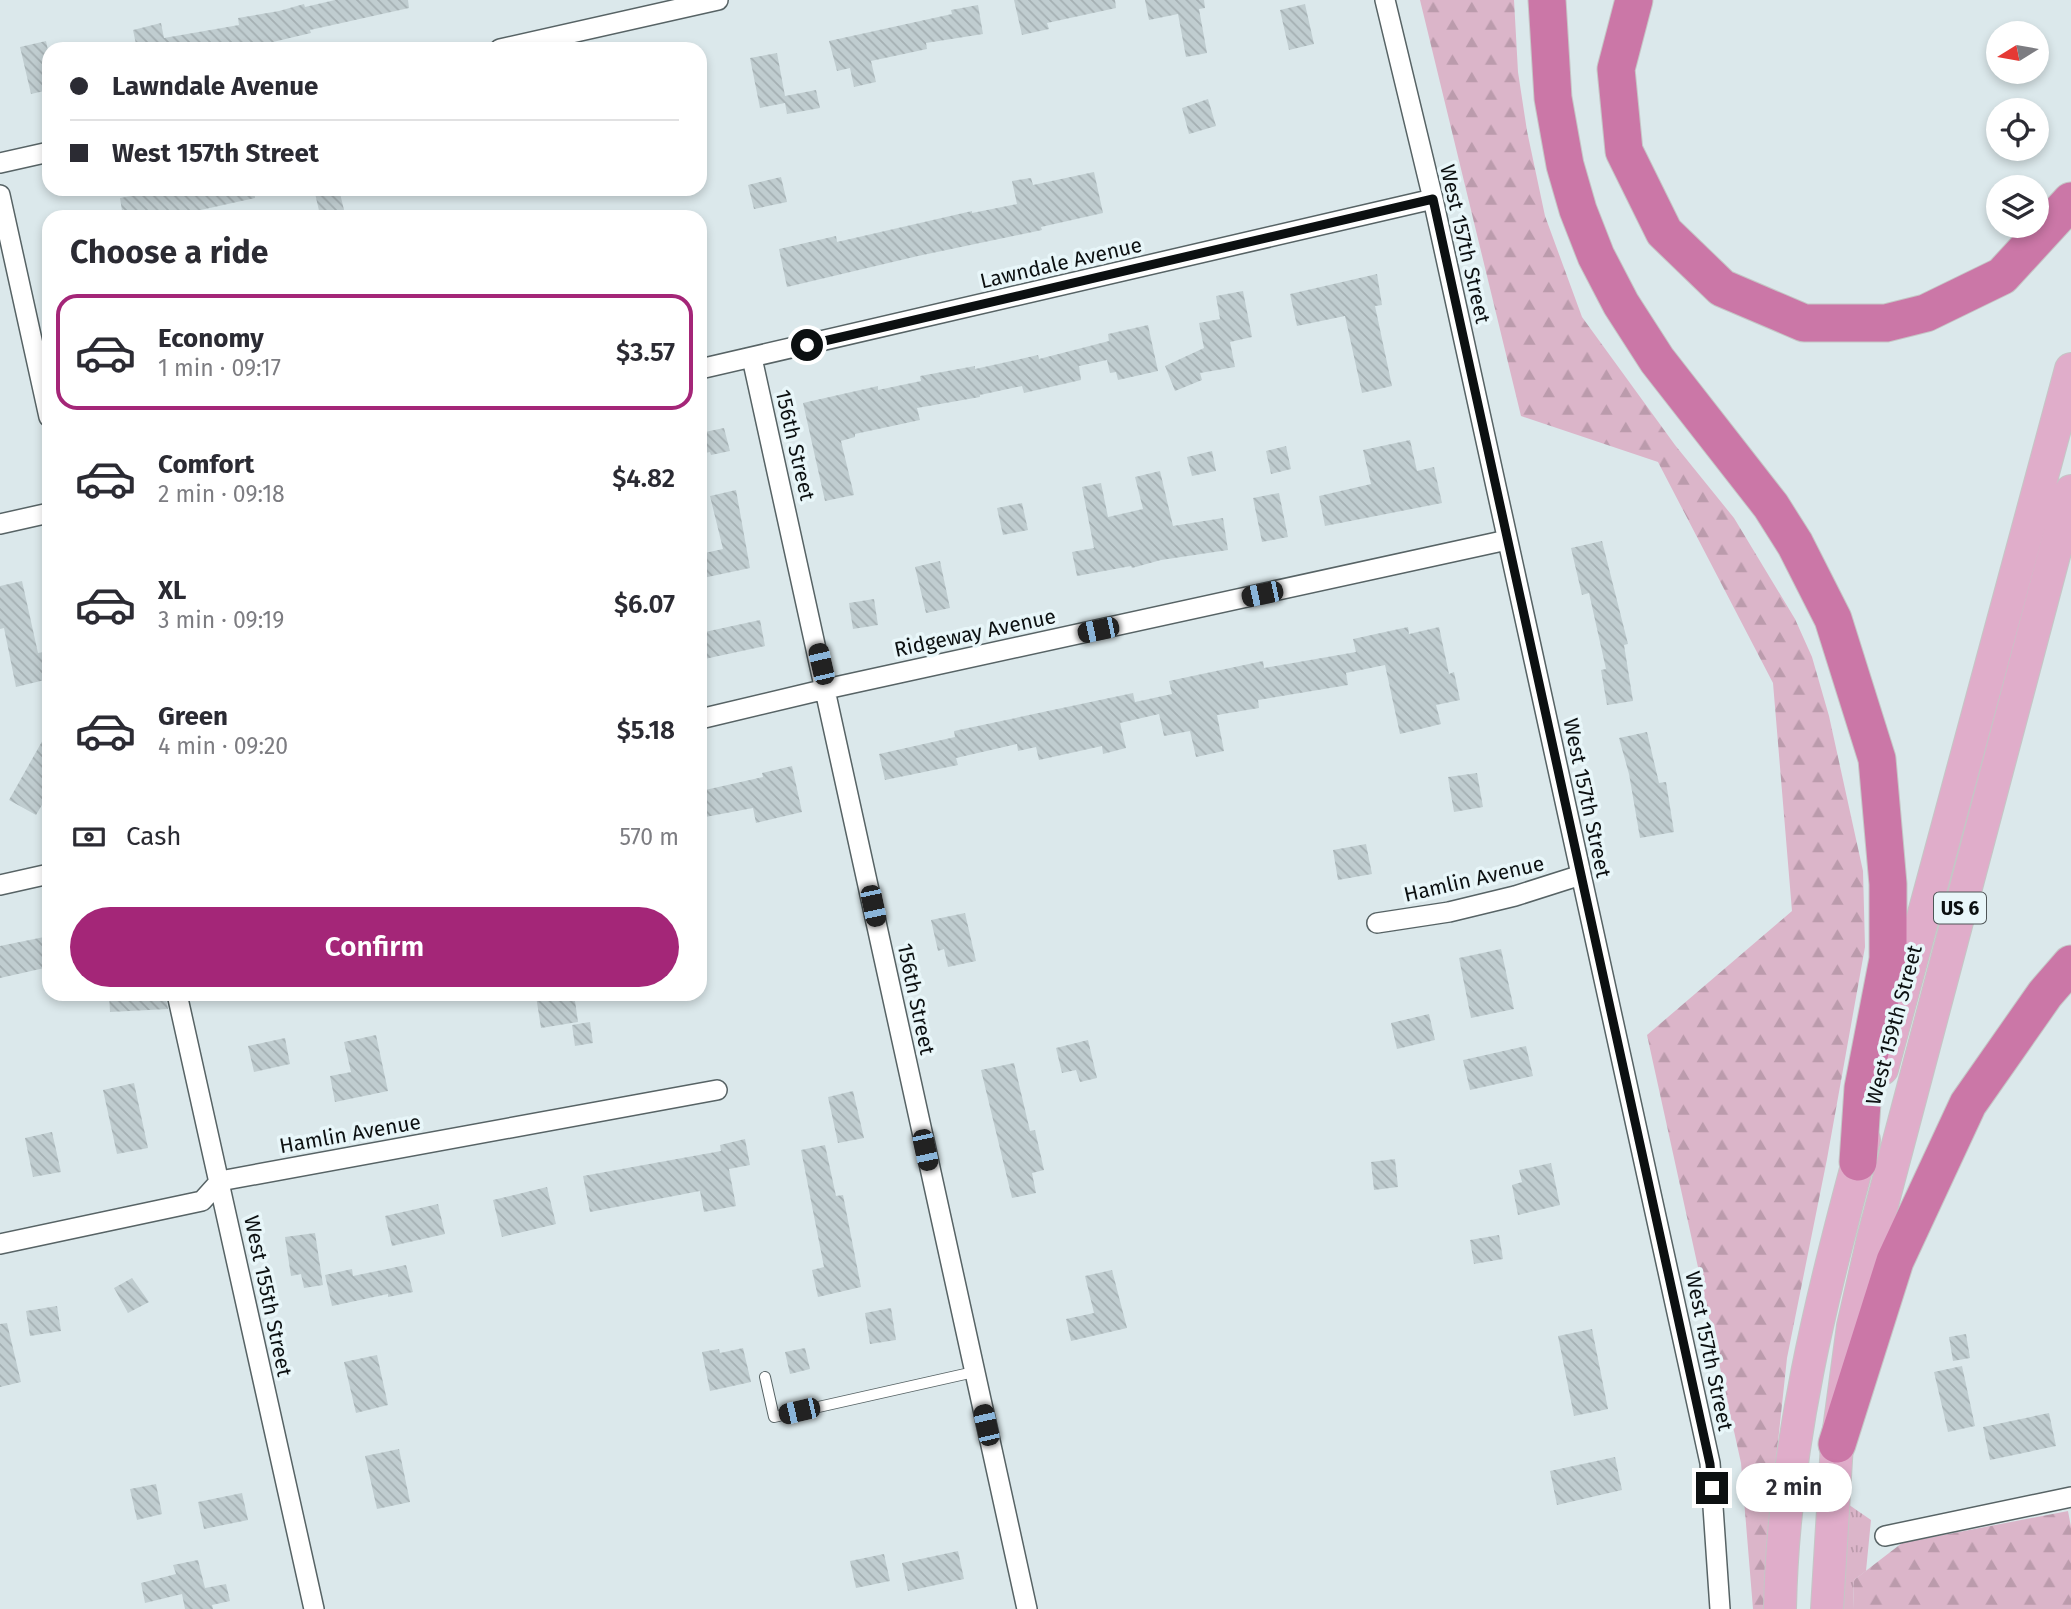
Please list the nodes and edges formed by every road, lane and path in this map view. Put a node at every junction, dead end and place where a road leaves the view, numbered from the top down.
1 (718, 0) edge
2 (1385, 0) edge
3 (1547, 0) edge
4 (1634, 0) edge
5 (531, 42) edge
6 (42, 154) edge
7 (0, 163) edge
8 (0, 195) edge
9 (1433, 199) junction
10 (2071, 201) edge
11 (752, 358) junction
12 (707, 368) edge
13 (2071, 369) edge
14 (42, 385) edge
15 (2071, 491) edge
16 (42, 515) edge
17 (0, 524) edge
18 (1507, 540) junction
19 (826, 689) junction
20 (707, 717) edge
21 (42, 876) edge
22 (1581, 876) junction
23 (0, 885) edge
24 (1377, 923) dead end
25 (2071, 964) edge
26 (179, 1001) edge
27 (717, 1090) dead end
28 (1858, 1162) junction
29 (220, 1181) junction
30 (0, 1244) edge
31 (974, 1372) junction
32 (765, 1377) dead end
33 (1837, 1444) junction
34 (2071, 1497) edge
35 (1885, 1536) dead end
36 (314, 1609) edge
37 (1027, 1609) edge
38 (1720, 1609) edge
39 (1780, 1609) edge
40 (1827, 1609) edge

1 - 5 street
2 - 9 street, West 157th Street
3 - 28 highway
4 - 10 highway
6 - 7 street
8 - 14 street
9 - 11 street, Lawndale Avenue
9 - 18 street, West 157th Street
11 - 12 street, Lawndale Avenue
11 - 19 street, 156th Street
13 - 28 main road, West 159th Street / US 6
15 - 33 main road, West 159th Street / US 6
16 - 17 street
18 - 19 street, Ridgeway Avenue
18 - 22 street, West 157th Street
19 - 20 street, Ridgeway Avenue
19 - 31 street, 156th Street
21 - 23 street
22 - 24 street, Hamlin Avenue
22 - 38 street, West 157th Street
25 - 33 highway
26 - 29 street, West 155th Street
27 - 29 street, Hamlin Avenue
28 - 39 main road, West 159th Street / US 6
29 - 30 street, Hamlin Avenue
29 - 36 street, West 155th Street
31 - 32 lane
31 - 37 street, 156th Street
33 - 40 main road, West 159th Street / US 6
34 - 35 street

